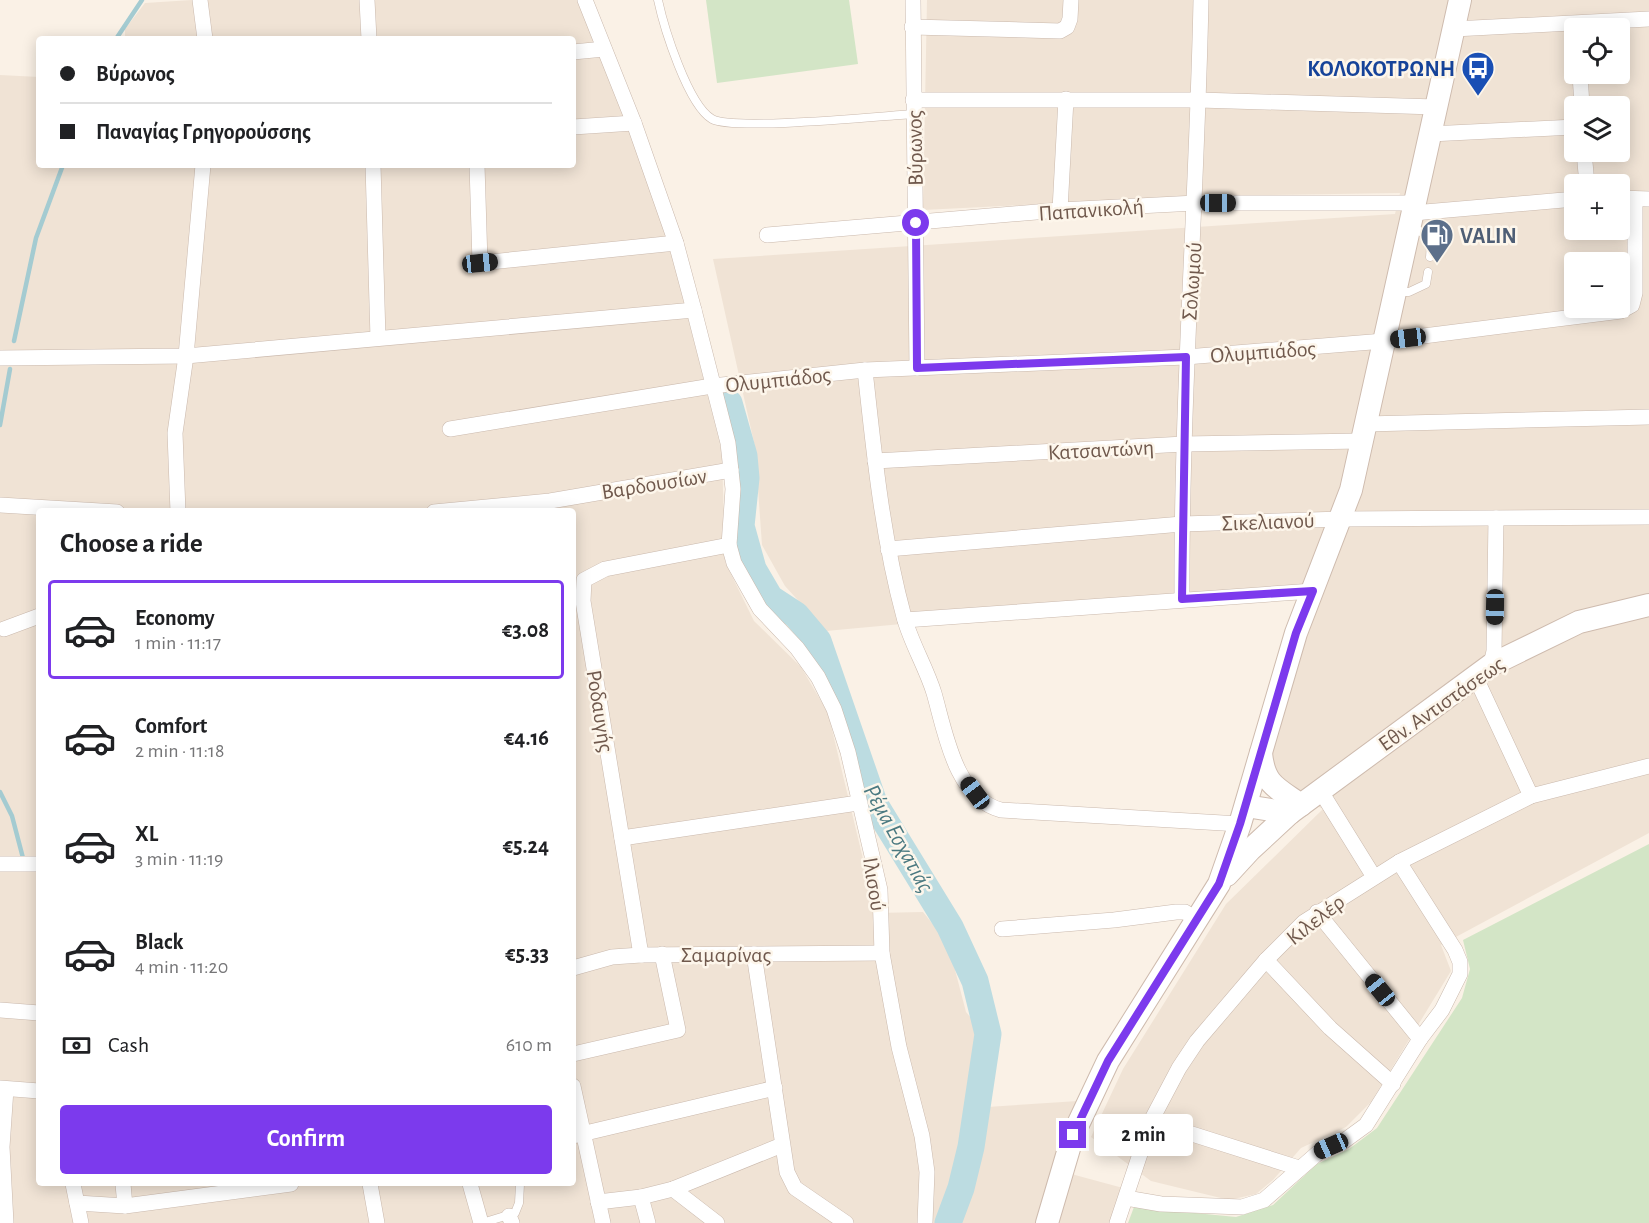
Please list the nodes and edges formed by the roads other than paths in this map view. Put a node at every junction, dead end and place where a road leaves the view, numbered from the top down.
1 (200, 0) edge
2 (367, 0) edge
3 (585, 0) edge
4 (657, 0) edge
5 (913, 0) edge
6 (1071, 0) edge
7 (1201, 0) edge
8 (1460, 0) edge
9 (1649, 19) edge
10 (1630, 21) edge
11 (1564, 26) edge
12 (912, 27) junction
13 (1454, 29) junction
14 (205, 36) edge
15 (369, 36) edge
16 (604, 49) junction
17 (576, 52) edge
18 (1066, 99) junction
19 (1199, 100) junction
20 (913, 107) junction
21 (1436, 107) junction
22 (634, 123) junction
23 (576, 127) edge
24 (1564, 128) edge
25 (1430, 134) junction
26 (204, 168) edge
27 (373, 168) edge
28 (477, 168) edge
29 (1635, 199) edge
30 (1564, 200) edge
31 (1196, 203) junction
32 (1060, 210) junction
33 (1413, 214) junction
34 (916, 223) junction
35 (767, 235) dead end
36 (676, 243) junction
37 (1430, 257) dead end
38 (1428, 272) dead end
39 (1395, 292) junction
40 (694, 310) junction
41 (378, 338) junction
42 (1384, 341) junction
43 (186, 356) junction
44 (1186, 357) junction
45 (0, 358) edge
46 (917, 368) junction
47 (865, 370) junction
48 (712, 386) junction
49 (1649, 417) edge
50 (450, 429) dead end
51 (1364, 432) junction
52 (1184, 444) junction
53 (875, 461) junction
54 (731, 470) junction
55 (0, 505) edge
56 (50, 508) edge
57 (178, 508) edge
58 (476, 508) edge
59 (1649, 517) edge
60 (1497, 518) junction
61 (1342, 519) junction
62 (1182, 525) junction
63 (729, 545) junction
64 (888, 549) junction
65 (1313, 591) junction
66 (1182, 599) junction
67 (578, 602) edge
68 (1649, 605) edge
69 (36, 617) edge
70 (905, 620) junction
71 (4, 629) dead end
72 (1483, 670) junction
73 (1261, 753) junction
74 (1649, 766) edge
75 (1320, 790) junction
76 (1532, 796) junction
77 (858, 803) junction
78 (1296, 809) junction
79 (1243, 815) junction
80 (622, 838) junction
81 (1399, 862) junction
82 (0, 864) edge
83 (36, 864) edge
84 (1374, 877) junction
85 (1219, 884) junction
86 (1317, 912) junction
87 (1196, 919) junction
88 (1002, 929) dead end
89 (882, 953) junction
90 (662, 954) junction
91 (754, 954) junction
92 (641, 955) junction
93 (1266, 960) junction
94 (576, 967) edge
95 (0, 1010) edge
96 (36, 1013) edge
97 (1420, 1039) junction
98 (576, 1053) edge
99 (1393, 1084) junction
100 (3, 1088) edge
101 (775, 1088) junction
102 (36, 1091) edge
103 (576, 1116) edge
104 (1151, 1121) junction
105 (578, 1136) edge
106 (782, 1145) junction
107 (1299, 1168) junction
108 (73, 1186) edge
109 (123, 1186) edge
110 (276, 1186) edge
111 (370, 1186) edge
112 (471, 1186) edge
113 (520, 1186) edge
114 (673, 1189) junction
115 (641, 1197) junction
116 (1126, 1198) junction
117 (598, 1202) junction
118 (77, 1203) junction
119 (125, 1206) junction
120 (510, 1219) edge
121 (6, 1223) edge
122 (81, 1223) edge
123 (376, 1223) edge
124 (482, 1223) edge
125 (603, 1223) edge
126 (648, 1223) edge
127 (717, 1223) edge
128 (846, 1223) edge
129 (925, 1223) edge
130 (1047, 1223) edge
131 (1117, 1223) edge

1 - 14 street
2 - 15 street
3 - 16 street, Ιλισού
4 - 20 lane
5 - 12 street, Βύρωνος
6 - 12 street
7 - 19 street, Σολωμού
8 - 13 street
9 - 10 street
11 - 13 street
12 - 20 street, Βύρωνος
13 - 21 street
16 - 17 street
16 - 22 street, Ιλισού
18 - 19 street
18 - 20 street
18 - 32 street
19 - 21 street
19 - 31 street, Σολωμού
20 - 34 street, Βύρωνος
21 - 25 street
22 - 23 street
22 - 36 street, Ιλισού
24 - 25 street
25 - 33 street
26 - 43 street
27 - 41 street
28 - 36 street
29 - 42 street, Ολυμπιάδος
30 - 33 street, Παπανικολή
31 - 32 street, Παπανικολή
31 - 33 street, Παπανικολή
31 - 44 street, Σολωμού
32 - 34 street, Παπανικολή
33 - 37 lane
33 - 39 street
34 - 35 street, Παπανικολή
34 - 46 street, Βύρωνος
36 - 40 street, Ιλισού
38 - 39 lane
39 - 42 street
40 - 41 street
40 - 48 street, Ιλισού
41 - 43 street
42 - 44 street, Ολυμπιάδος
42 - 51 street
43 - 45 street
43 - 57 street
44 - 46 street, Ολυμπιάδος
44 - 52 street, Σολωμού
46 - 47 street, Ολυμπιάδος
47 - 48 street, Ολυμπιάδος
47 - 53 street
48 - 50 street, Ολυμπιάδος
48 - 54 street, Ιλισού
49 - 51 street, Κατσαντώνη
51 - 52 street, Κατσαντώνη
51 - 61 street
52 - 53 street, Κατσαντώνη
52 - 62 street, Σολωμού
53 - 64 street
54 - 58 street, Βαρδουσίων
54 - 63 street, Ιλισού
55 - 56 street
59 - 60 street, Σικελιανού
60 - 61 street, Σικελιανού
60 - 72 street
61 - 62 street, Σικελιανού
61 - 65 street
62 - 64 street, Σικελιανού
62 - 66 street, Σολωμού
63 - 67 street, Ροδαυγής
63 - 77 street, Ιλισού
64 - 70 street
65 - 66 street
65 - 73 street
66 - 70 street
67 - 80 street, Ροδαυγής
68 - 72 street, Εθν. Αντιστάσεως
69 - 71 street
70 - 79 street
72 - 75 street, Εθν. Αντιστάσεως
72 - 76 street
73 - 78 street
73 - 79 street
74 - 76 street, Κιλελέρ
75 - 78 street, Εθν. Αντιστάσεως
75 - 84 street
76 - 81 street, Κιλελέρ
77 - 80 street
77 - 89 street, Ιλισού
78 - 79 street
78 - 85 street, Εθν. Αντιστάσεως
79 - 85 street
80 - 92 street, Ροδαυγής
81 - 84 street, Κιλελέρ
81 - 97 street
82 - 83 street
84 - 86 street, Κιλελέρ
85 - 87 street
86 - 93 street, Κιλελέρ
86 - 97 street
87 - 88 street
87 - 130 street
89 - 91 street, Σαμαρίνας
89 - 129 street, Ιλισού
90 - 91 street, Σαμαρίνας
90 - 92 street, Σαμαρίνας
90 - 98 street
91 - 101 street
92 - 94 street, Σαμαρίνας
93 - 99 street
93 - 104 street, Κιλελέρ
95 - 96 street
97 - 99 street
99 - 107 street
100 - 102 street
100 - 121 street
101 - 105 street
101 - 106 street
103 - 105 street
104 - 107 street
104 - 116 street, Κιλελέρ
105 - 117 street
106 - 114 street
106 - 128 street
107 - 116 street
108 - 118 street
109 - 119 street
110 - 119 street
111 - 123 street
112 - 124 street
113 - 120 lane
114 - 115 street
114 - 127 street
115 - 117 street
115 - 126 street
116 - 131 street, Κιλελέρ
117 - 125 street
118 - 119 street
118 - 122 street
120 - 124 lane

